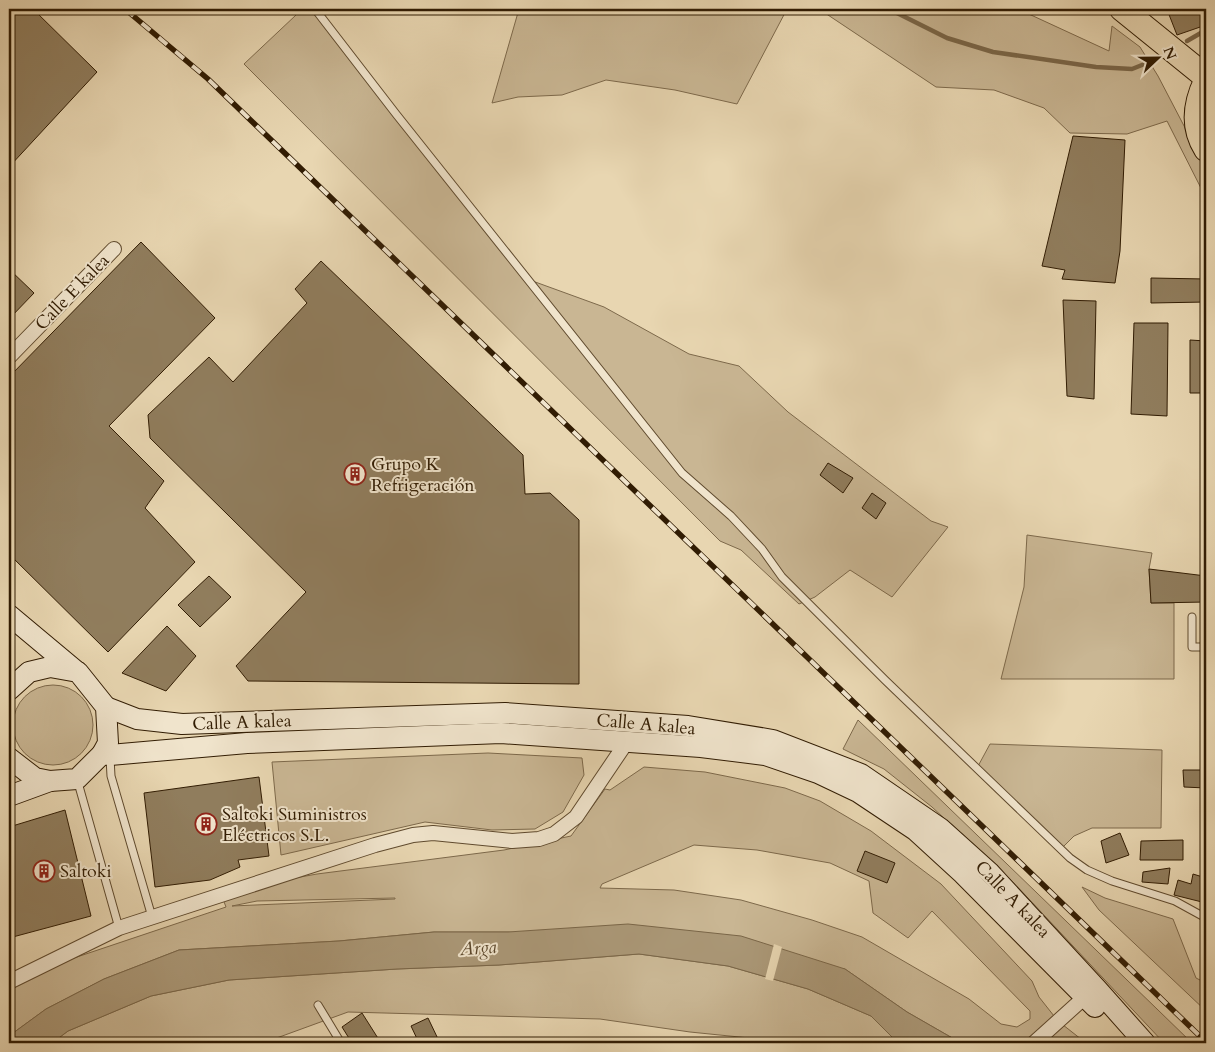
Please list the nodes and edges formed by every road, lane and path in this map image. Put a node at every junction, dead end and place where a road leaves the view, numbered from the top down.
1 (315, 9) edge
2 (1122, 9) edge
3 (1206, 77) edge
4 (1206, 81) edge
5 (1206, 149) edge
6 (114, 249) dead end
7 (9, 357) edge
8 (9, 615) edge
9 (1192, 618) dead end
10 (1206, 647) edge
11 (78, 672) junction
12 (9, 687) edge
13 (106, 707) junction
14 (626, 743) junction
15 (106, 754) junction
16 (9, 758) edge
17 (77, 778) junction
18 (50, 781) junction
19 (9, 796) edge
20 (152, 917) junction
21 (1206, 918) edge
22 (119, 928) junction
23 (9, 982) edge
24 (1092, 993) junction
25 (318, 1005) dead end
26 (341, 1043) edge
27 (1034, 1043) edge
28 (1127, 1043) edge
29 (1144, 1043) edge

1 - 21 lane
2 - 3 highway
4 - 5 highway
6 - 7 street, Calle E kalea
8 - 11 main road
9 - 10 lane
11 - 12 main road
11 - 13 main road
13 - 15 main road
13 - 24 main road, Calle A kalea
14 - 15 main road, Calle A kalea
14 - 20 street
14 - 24 main road, Calle A kalea
15 - 17 main road
15 - 20 lane
16 - 18 main road
17 - 18 main road
17 - 22 lane
18 - 19 main road
20 - 22 street
22 - 23 street
24 - 27 street
24 - 28 main road
24 - 29 main road
25 - 26 lane

